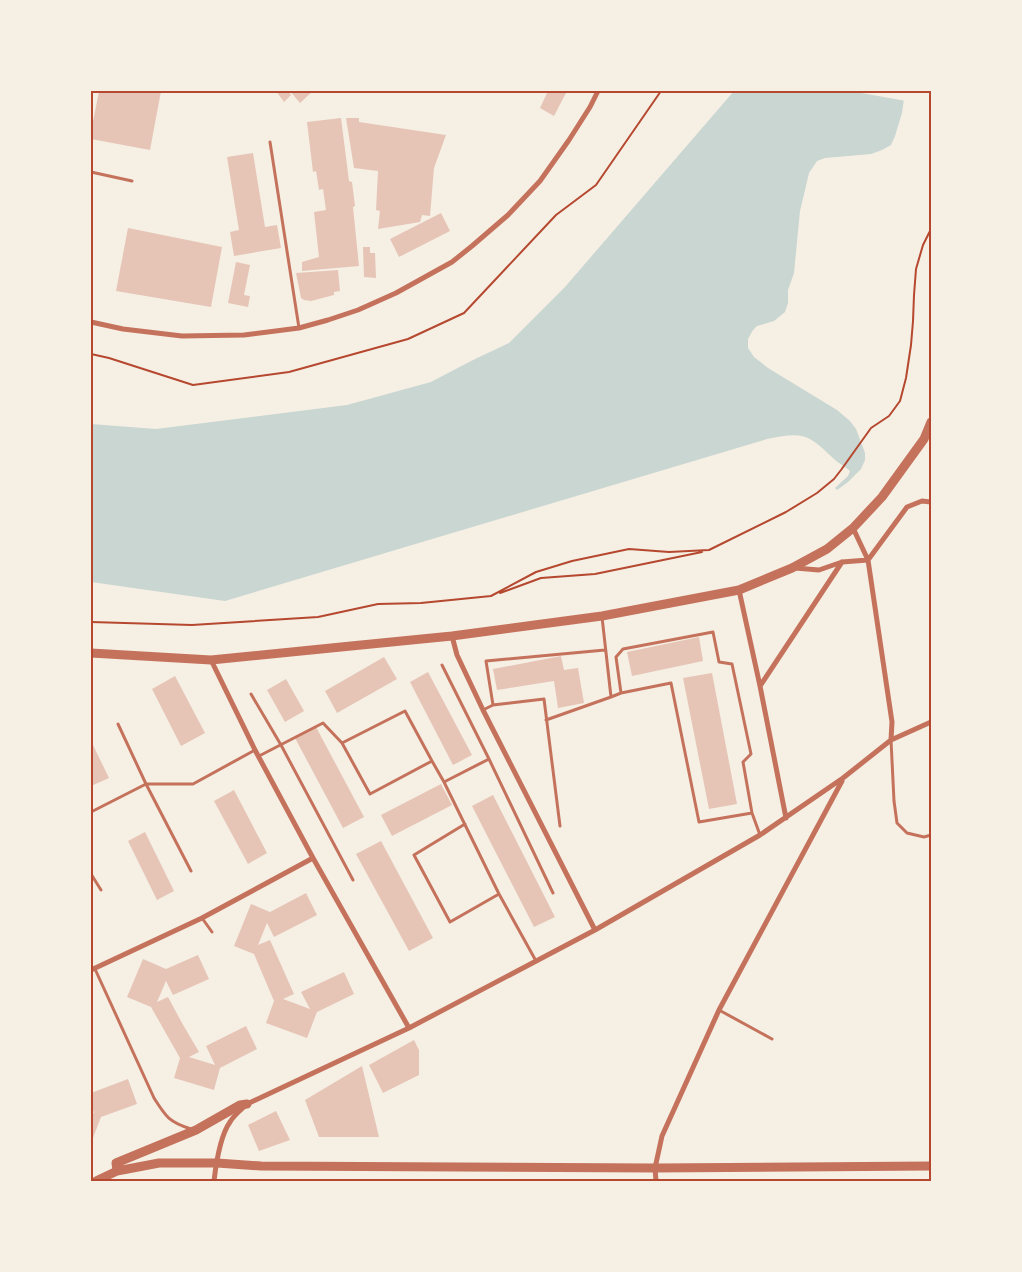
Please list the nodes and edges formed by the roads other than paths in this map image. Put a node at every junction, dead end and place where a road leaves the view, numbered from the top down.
1 (598, 91) edge
2 (270, 142) dead end
3 (91, 172) edge
4 (132, 181) dead end
5 (91, 322) edge
6 (299, 328) junction
7 (931, 422) edge
8 (931, 502) edge
9 (853, 528) junction
10 (868, 560) junction
11 (842, 562) junction
12 (792, 568) junction
13 (739, 590) junction
14 (602, 616) junction
15 (452, 636) junction
16 (605, 650) junction
17 (91, 653) edge
18 (211, 660) junction
19 (442, 665) dead end
20 (760, 686) junction
21 (621, 693) junction
22 (251, 694) dead end
23 (611, 697) junction
24 (493, 705) junction
25 (483, 710) junction
26 (546, 720) junction
27 (931, 722) edge
28 (118, 724) dead end
29 (891, 740) junction
30 (342, 743) junction
31 (281, 745) junction
32 (255, 750) junction
33 (258, 757) junction
34 (489, 759) junction
35 (432, 761) junction
36 (843, 778) junction
37 (444, 782) junction
38 (146, 784) junction
39 (91, 812) edge
40 (752, 813) junction
41 (786, 818) junction
42 (465, 824) junction
43 (560, 826) dead end
44 (931, 834) edge
45 (760, 835) junction
46 (312, 858) junction
47 (192, 871) dead end
48 (91, 874) edge
49 (353, 880) dead end
50 (101, 890) dead end
51 (553, 893) dead end
52 (499, 894) junction
53 (202, 918) junction
54 (595, 930) junction
55 (212, 932) dead end
56 (536, 961) junction
57 (93, 970) edge
58 (719, 1010) junction
59 (409, 1028) junction
60 (772, 1039) dead end
61 (247, 1104) junction
62 (196, 1130) junction
63 (216, 1163) junction
64 (931, 1166) edge
65 (656, 1168) junction
66 (117, 1171) junction
67 (96, 1181) edge
68 (214, 1181) edge
69 (656, 1181) edge

1 - 6 street
2 - 6 lane
3 - 4 lane
5 - 6 street
7 - 9 street
8 - 10 street
9 - 10 street
9 - 12 street
10 - 11 street
10 - 29 street
11 - 12 street
11 - 20 street
12 - 13 street
13 - 14 street
13 - 20 street
14 - 15 street
14 - 16 lane
15 - 18 street
15 - 25 street
16 - 23 lane
16 - 24 lane
17 - 18 street
18 - 32 street
19 - 34 lane
20 - 41 street
21 - 23 lane
21 - 40 lane
21 - 40 lane
22 - 31 lane
23 - 26 lane
24 - 25 lane
24 - 26 lane
25 - 54 street
26 - 43 lane
27 - 29 street
28 - 38 lane
29 - 36 street
29 - 44 lane
30 - 31 lane
30 - 35 lane
30 - 35 lane
31 - 33 lane
31 - 49 lane
32 - 33 street
32 - 38 lane
33 - 46 street
34 - 37 lane
34 - 51 lane
35 - 37 lane
36 - 41 street
36 - 58 street
37 - 42 lane
38 - 39 lane
38 - 47 lane
40 - 45 lane
41 - 45 street
42 - 52 lane
42 - 52 lane
45 - 54 street
46 - 53 street
46 - 59 street
48 - 50 lane
52 - 56 lane
53 - 55 lane
53 - 57 street
54 - 56 street
56 - 59 street
57 - 62 lane
58 - 60 lane
58 - 65 street
59 - 61 street
61 - 62 street
61 - 63 street
62 - 66 street
63 - 65 street
63 - 66 street
63 - 68 street
64 - 65 street
65 - 69 street
66 - 67 street

